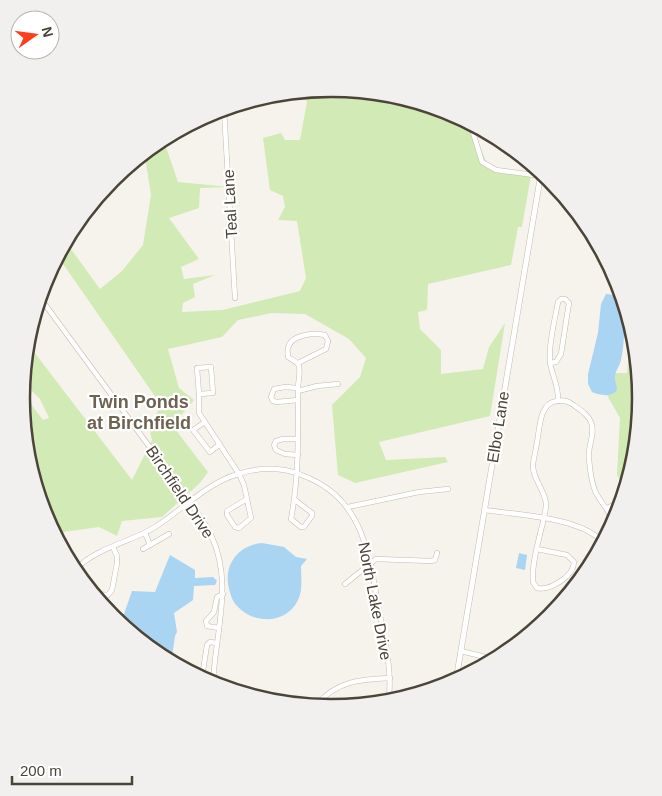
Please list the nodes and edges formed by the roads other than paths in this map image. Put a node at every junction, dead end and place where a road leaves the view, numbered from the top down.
1 (224, 117) edge
2 (473, 132) edge
3 (530, 173) edge
4 (540, 181) edge
5 (235, 298) dead end
6 (45, 305) edge
7 (298, 363) junction
8 (550, 363) junction
9 (338, 384) dead end
10 (298, 390) junction
11 (199, 394) junction
12 (298, 400) junction
13 (558, 400) junction
14 (205, 422) junction
15 (297, 439) junction
16 (220, 444) junction
17 (298, 455) junction
18 (297, 473) junction
19 (239, 474) junction
20 (448, 488) dead end
21 (247, 499) junction
22 (294, 500) junction
23 (190, 502) junction
24 (612, 506) edge
25 (348, 507) junction
26 (608, 508) junction
27 (485, 510) junction
28 (609, 513) edge
29 (543, 519) junction
30 (144, 533) junction
31 (169, 534) dead end
32 (598, 538) edge
33 (150, 545) junction
34 (113, 547) junction
35 (143, 549) dead end
36 (537, 549) junction
37 (437, 553) dead end
38 (370, 563) junction
39 (81, 564) edge
40 (345, 584) dead end
41 (223, 594) junction
42 (104, 595) edge
43 (219, 628) junction
44 (217, 643) junction
45 (461, 651) junction
46 (485, 657) edge
47 (203, 670) edge
48 (458, 671) edge
49 (214, 675) edge
50 (390, 678) junction
51 (389, 693) edge
52 (322, 699) edge

1 - 5 street, Teal Lane
2 - 3 street
4 - 27 street, Elbo Lane
6 - 23 street, Birchfield Drive
7 - 7 street
7 - 10 street
8 - 8 street
8 - 13 street
9 - 10 street
10 - 12 street
10 - 12 street
11 - 11 street
11 - 14 street
12 - 15 street
13 - 26 street
13 - 29 street
14 - 16 street
14 - 16 street
15 - 17 street
15 - 17 street
16 - 19 street
17 - 18 street
18 - 19 street, North Lake Drive
18 - 22 street
18 - 25 street, North Lake Drive
19 - 21 street
19 - 23 street, North Lake Drive
20 - 25 street
21 - 21 street
22 - 22 street
23 - 30 street, North Lake Drive
23 - 41 street, Birchfield Drive
24 - 26 street
25 - 38 street, North Lake Drive
26 - 28 street
27 - 29 street
27 - 45 street, Elbo Lane
29 - 32 street
29 - 36 street
30 - 33 street
30 - 34 street, North Lake Drive
31 - 33 street
33 - 35 street
34 - 39 street, North Lake Drive
34 - 42 street
36 - 36 street
37 - 38 street
38 - 40 street
38 - 50 street, North Lake Drive
41 - 43 street, Birchfield Drive
41 - 43 street
43 - 44 street, Birchfield Drive
44 - 47 street
44 - 49 street, Birchfield Drive
45 - 46 street
45 - 48 street, Elbo Lane
50 - 51 street, North Lake Drive
50 - 52 street

